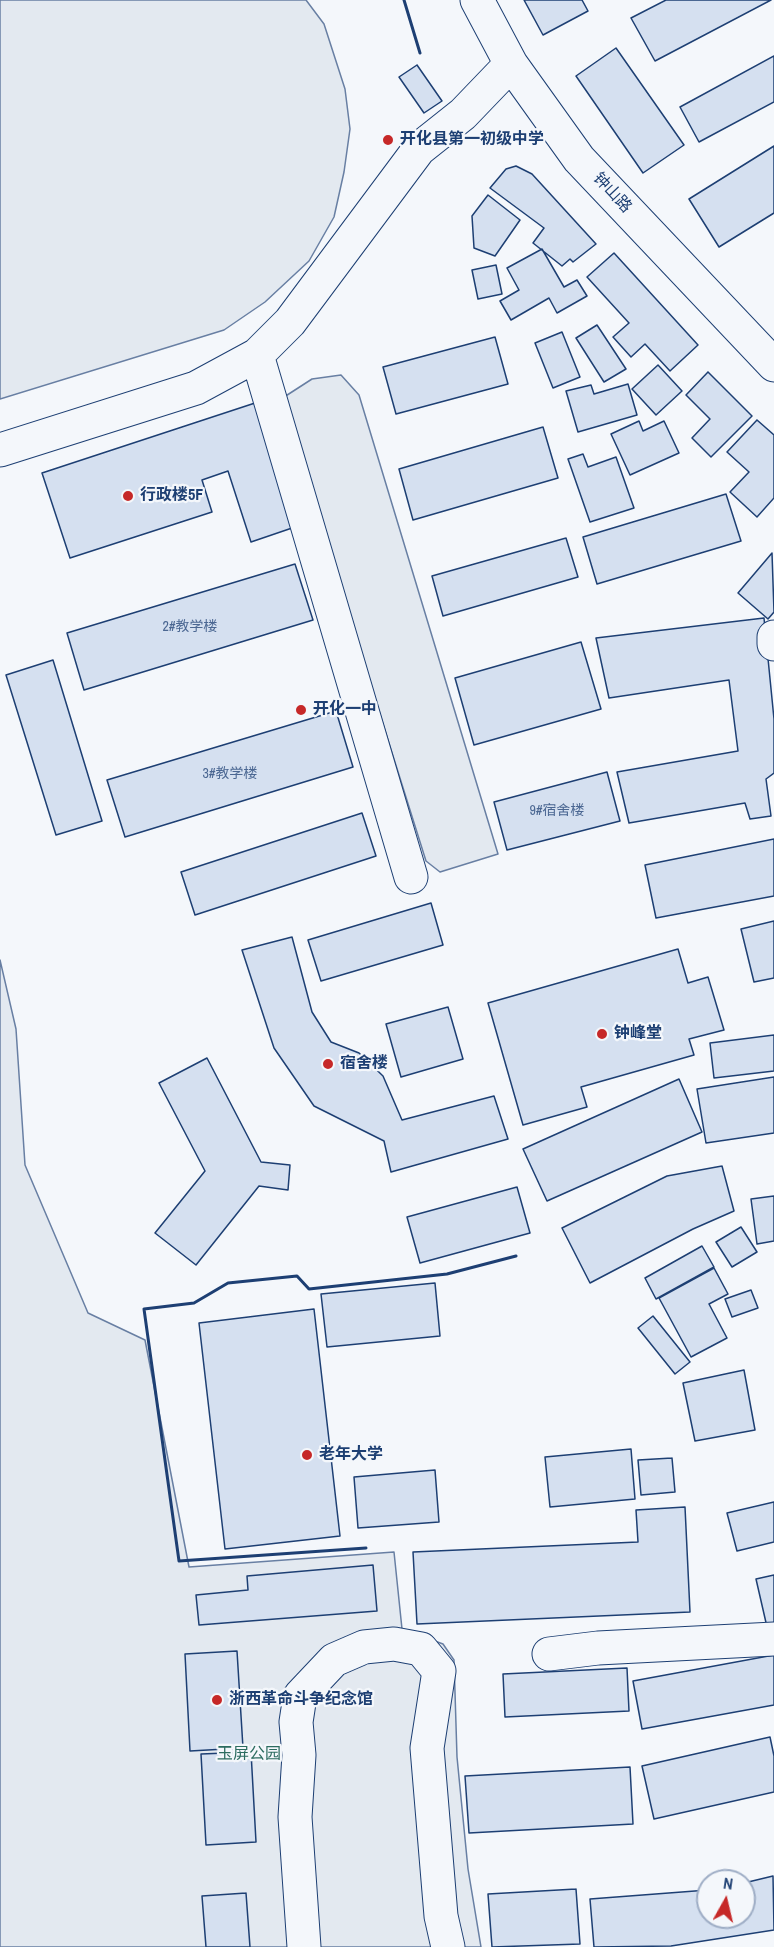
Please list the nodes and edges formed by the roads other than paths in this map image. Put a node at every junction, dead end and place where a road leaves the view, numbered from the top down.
1 (477, 0) edge
2 (511, 64) junction
3 (257, 355) junction
4 (774, 365) edge
5 (0, 450) edge
6 (774, 637) edge
7 (774, 644) edge
8 (411, 877) dead end
9 (774, 1640) edge
10 (549, 1654) dead end
11 (304, 1947) edge
12 (448, 1947) edge

1 - 2 street, 钟山路
2 - 3 street
2 - 4 street, 钟山路
3 - 5 street
3 - 8 street
6 - 7 street
9 - 10 street
11 - 12 street

